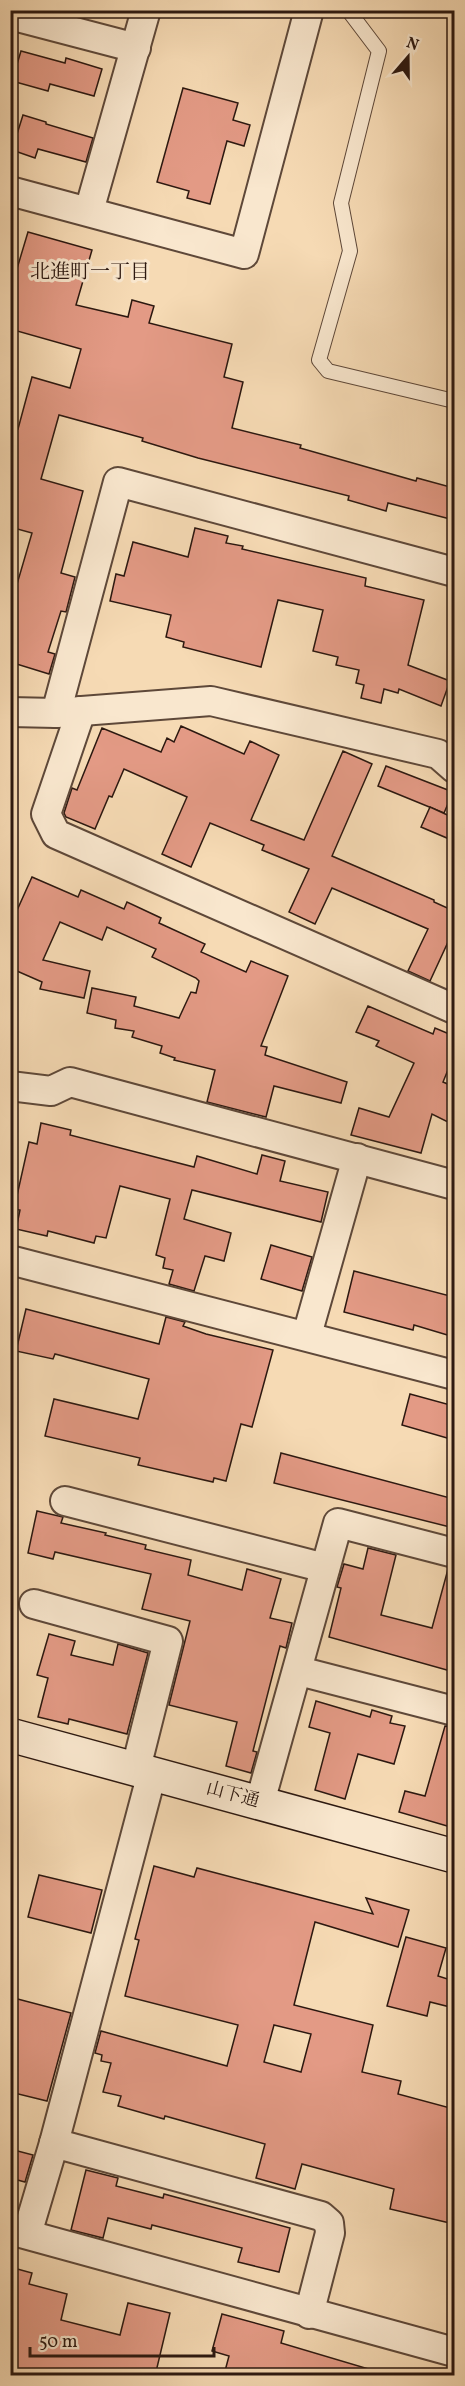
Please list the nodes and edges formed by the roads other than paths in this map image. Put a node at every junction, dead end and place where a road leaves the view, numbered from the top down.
1 (146, 10) edge
2 (309, 10) edge
3 (351, 12) edge
4 (10, 15) edge
5 (136, 48) junction
6 (10, 191) edge
7 (89, 211) junction
8 (454, 401) edge
9 (454, 572) edge
10 (10, 712) edge
11 (69, 712) junction
12 (454, 768) edge
13 (454, 1009) edge
14 (10, 1086) edge
15 (357, 1158) junction
16 (454, 1185) edge
17 (10, 1260) edge
18 (308, 1335) junction
19 (454, 1375) edge
20 (65, 1502) dead end
21 (454, 1553) edge
22 (326, 1568) junction
23 (34, 1604) dead end
24 (299, 1671) junction
25 (454, 1711) edge
26 (10, 1735) edge
27 (144, 1770) junction
28 (260, 1802) junction
29 (454, 1856) edge
30 (54, 2143) junction
31 (19, 2232) edge
32 (309, 2314) junction
33 (454, 2352) edge

1 - 5 street
2 - 7 street
3 - 8 lane
4 - 5 street
5 - 7 street
6 - 7 street
9 - 11 street
10 - 11 street
11 - 12 street
11 - 13 street
14 - 15 street
15 - 16 street
15 - 18 street
17 - 18 street
18 - 19 street
20 - 22 street
21 - 22 street
22 - 24 street
23 - 27 street
24 - 25 street
24 - 28 street
26 - 27 street, 山下通
27 - 28 street, 山下通
27 - 30 street
28 - 29 street, 山下通
30 - 31 street
30 - 32 street
31 - 32 street
32 - 33 street

